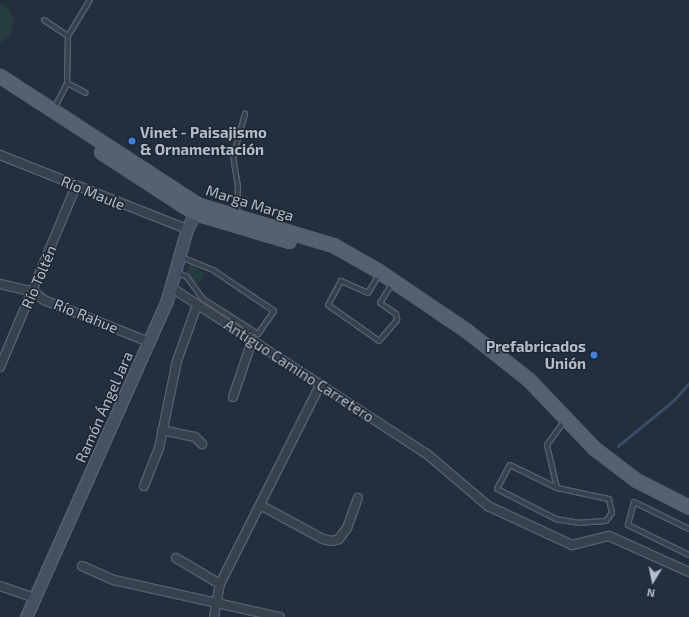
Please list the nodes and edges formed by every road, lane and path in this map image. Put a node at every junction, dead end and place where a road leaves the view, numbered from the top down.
1 (90, 0) edge
2 (44, 20) dead end
3 (68, 36) junction
4 (0, 76) edge
5 (0, 80) edge
6 (67, 83) junction
7 (86, 93) dead end
8 (54, 109) junction
9 (245, 114) dead end
10 (0, 155) edge
11 (76, 186) junction
12 (197, 209) junction
13 (236, 218) junction
14 (187, 229) junction
15 (180, 257) junction
16 (176, 272) junction
17 (377, 278) junction
18 (0, 284) edge
19 (390, 287) junction
20 (172, 288) junction
21 (34, 292) junction
22 (197, 305) junction
23 (252, 341) junction
24 (149, 342) junction
25 (494, 352) junction
26 (0, 367) edge
27 (320, 385) junction
28 (233, 397) dead end
29 (565, 420) junction
30 (162, 430) junction
31 (202, 444) dead end
32 (144, 486) dead end
33 (557, 488) junction
34 (358, 498) dead end
35 (260, 505) junction
36 (689, 507) edge
37 (689, 529) edge
38 (689, 555) edge
39 (176, 558) dead end
40 (82, 566) dead end
41 (689, 572) edge
42 (220, 584) junction
43 (0, 586) edge
44 (34, 598) junction
45 (218, 602) junction
46 (26, 617) edge
47 (214, 617) edge
48 (280, 617) edge

1 - 3 lane
2 - 3 lane
3 - 6 lane
4 - 8 main road, Marga Marga
5 - 12 main road, Marga Marga
6 - 7 lane
6 - 8 lane
8 - 12 main road, Marga Marga
9 - 13 lane
10 - 11 street, Río Maule
11 - 14 street, Río Maule
11 - 21 street, Río Toltén
12 - 13 main road, Marga Marga
12 - 14 main road, Ramón Ángel Jara
12 - 17 main road, Marga Marga
13 - 25 main road, Marga Marga
14 - 15 main road, Ramón Ángel Jara
15 - 16 main road, Ramón Ángel Jara
15 - 16 lane
16 - 20 main road, Ramón Ángel Jara
17 - 19 main road, Marga Marga
17 - 19 lane
18 - 21 street, Río Rahue
19 - 25 main road, Marga Marga
20 - 22 street, Antiguo Camino Carretero
20 - 24 main road, Ramón Ángel Jara
21 - 24 street, Río Rahue
21 - 26 street, Río Toltén
22 - 23 street, Antiguo Camino Carretero
22 - 30 street
23 - 27 street, Antiguo Camino Carretero
23 - 28 street
24 - 44 main road, Ramón Ángel Jara
25 - 29 main road, Marga Marga
27 - 35 street
27 - 41 street, Antiguo Camino Carretero
29 - 33 lane
29 - 36 main road, Marga Marga
30 - 31 street
30 - 32 street
33 - 33 lane
34 - 35 street
35 - 42 street
37 - 38 lane
39 - 42 street
40 - 45 street
42 - 45 street
43 - 44 street
44 - 46 main road, Ramón Ángel Jara
45 - 47 street
45 - 48 street

